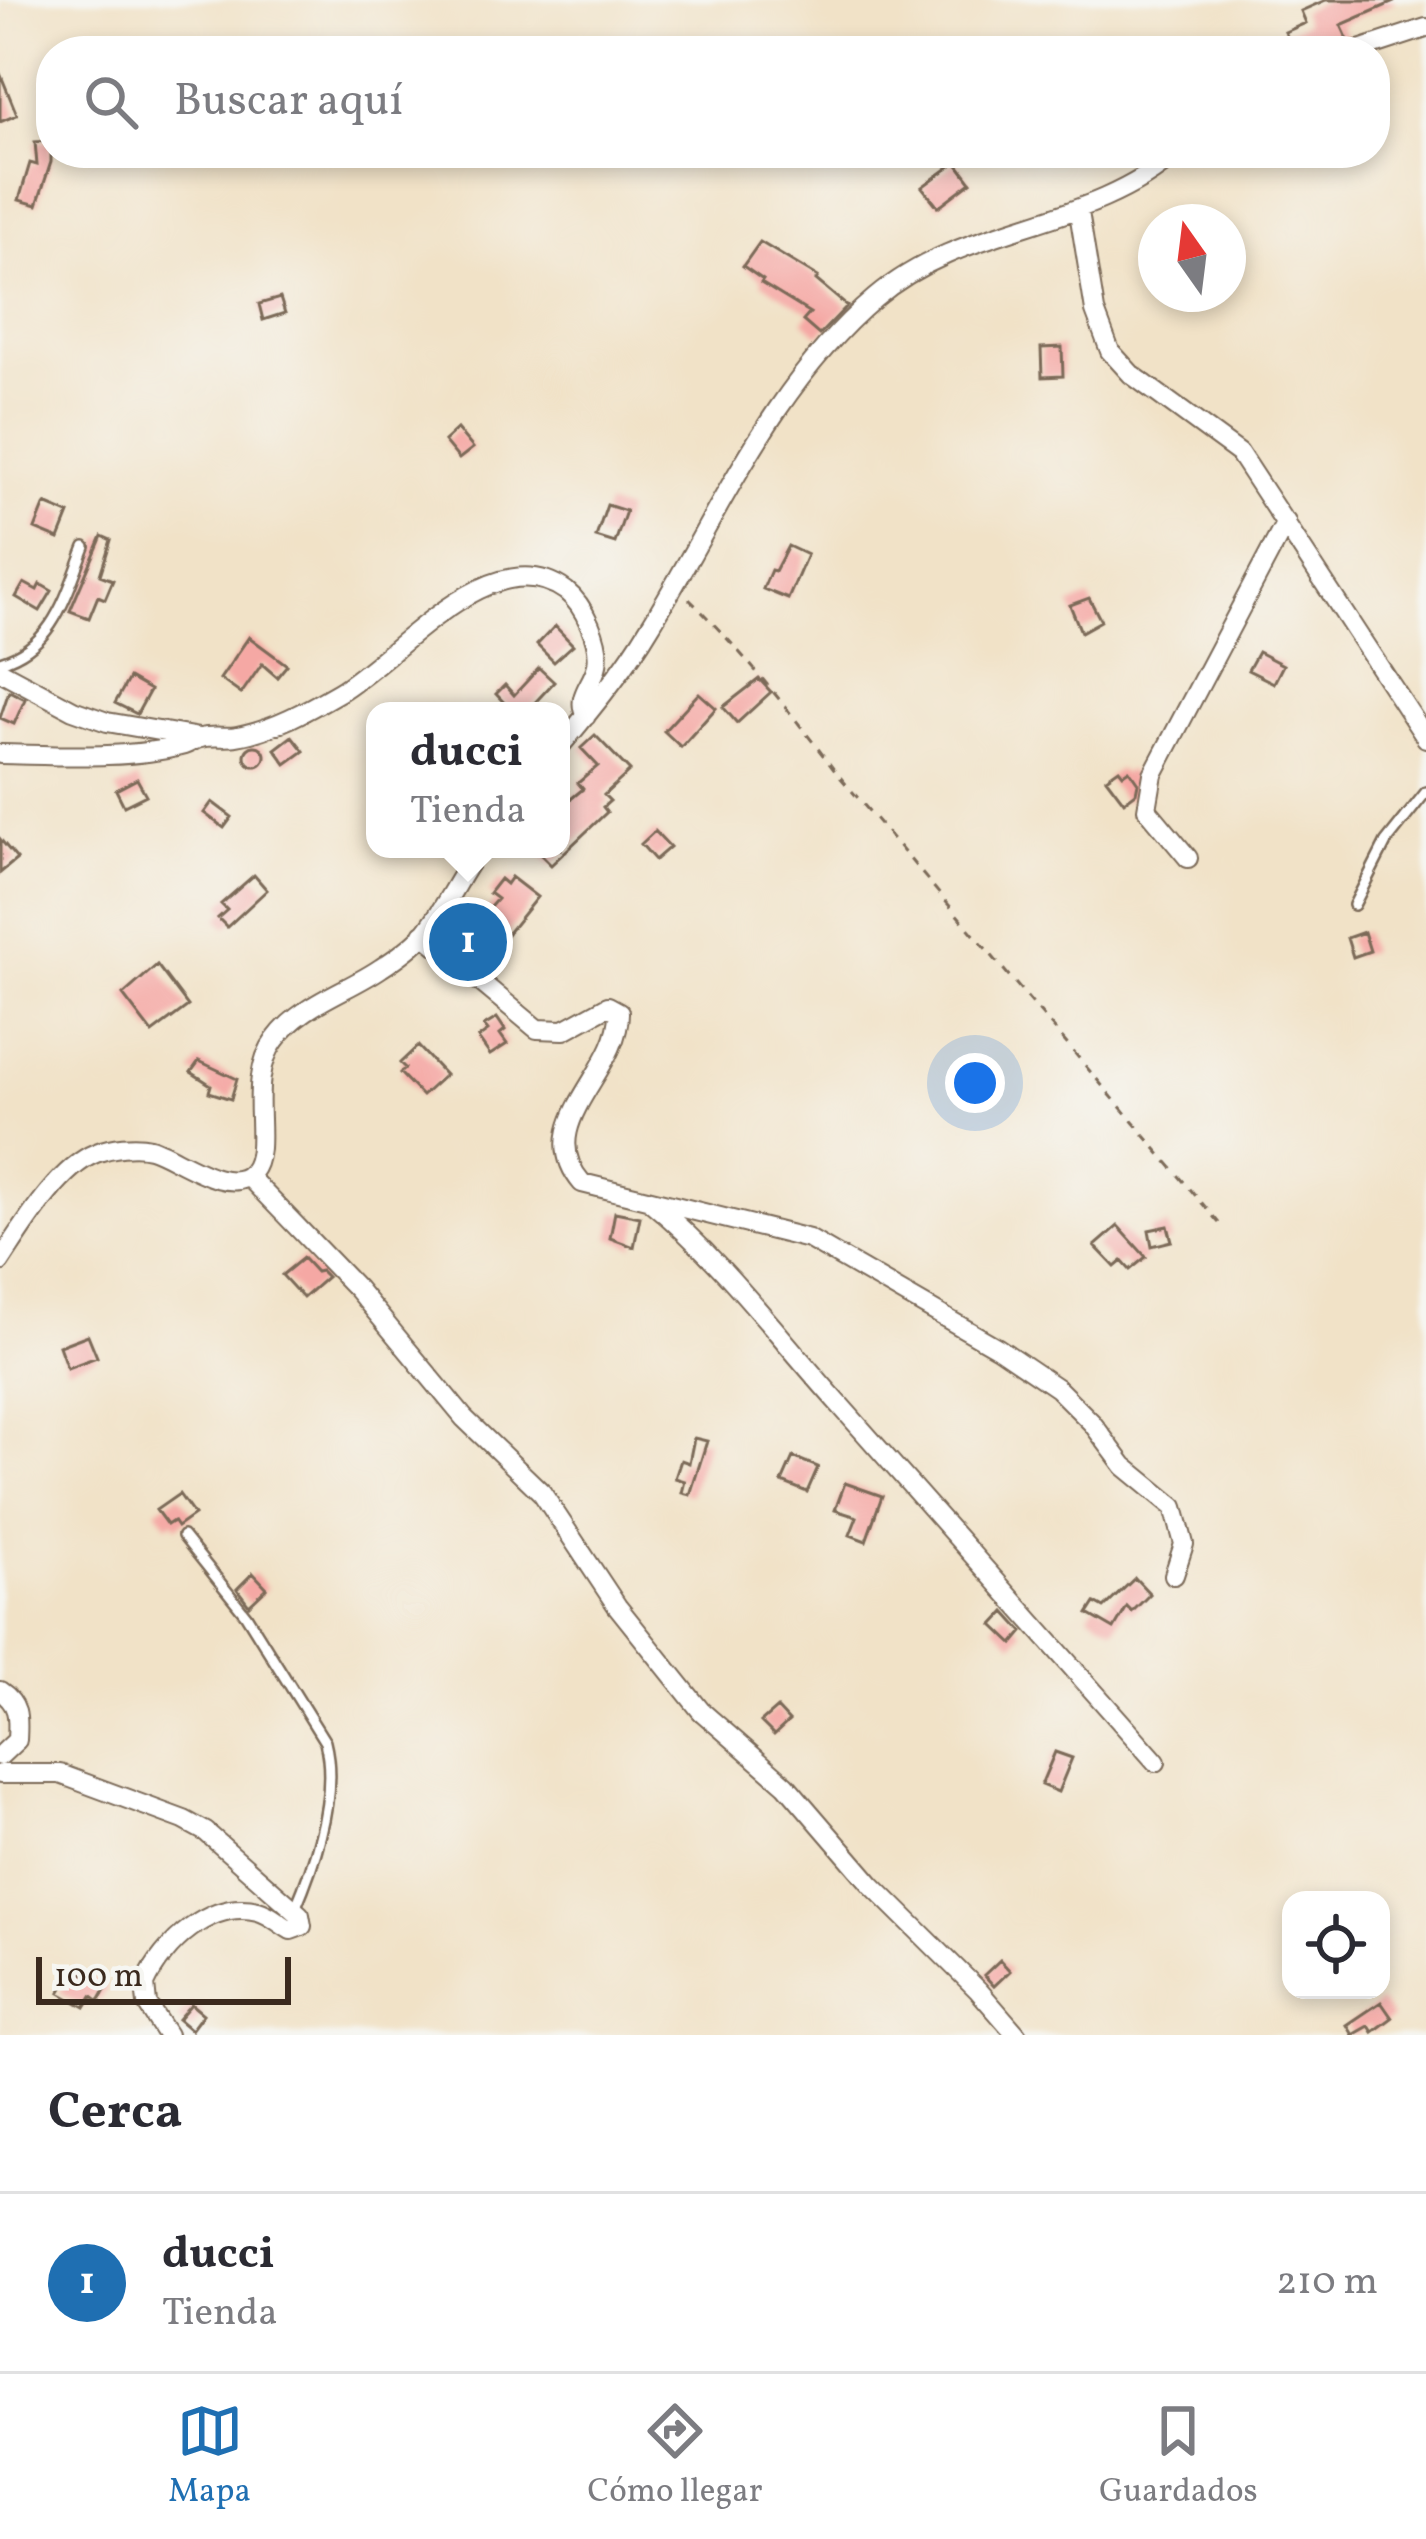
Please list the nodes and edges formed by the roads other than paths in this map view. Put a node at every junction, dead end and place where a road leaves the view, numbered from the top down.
1 (1426, 28) edge
2 (1390, 40) edge
3 (1156, 168) edge
4 (1079, 212) junction
5 (1286, 522) junction
6 (85, 547) dead end
7 (0, 667) edge
8 (586, 716) junction
9 (570, 735) edge
10 (199, 738) junction
11 (1426, 738) edge
12 (0, 754) edge
13 (1426, 792) edge
14 (473, 858) edge
15 (1188, 858) dead end
16 (1354, 905) dead end
17 (423, 934) junction
18 (248, 1176) junction
19 (647, 1199) junction
20 (0, 1262) edge
21 (183, 1537) dead end
22 (1174, 1574) dead end
23 (0, 1691) edge
24 (0, 1756) edge
25 (1156, 1762) dead end
26 (0, 1774) edge
27 (295, 1909) junction
28 (167, 2035) edge
29 (1017, 2035) edge

1 - 2 street
3 - 4 street
4 - 5 street
4 - 8 street
5 - 11 street
5 - 15 street
6 - 7 lane
7 - 10 street
8 - 9 street
8 - 10 street
10 - 12 street
13 - 16 lane
14 - 17 street
17 - 18 street
17 - 19 street
18 - 20 street
18 - 29 street
19 - 22 street
19 - 25 street
21 - 27 lane
23 - 24 street
26 - 27 street
27 - 28 street

